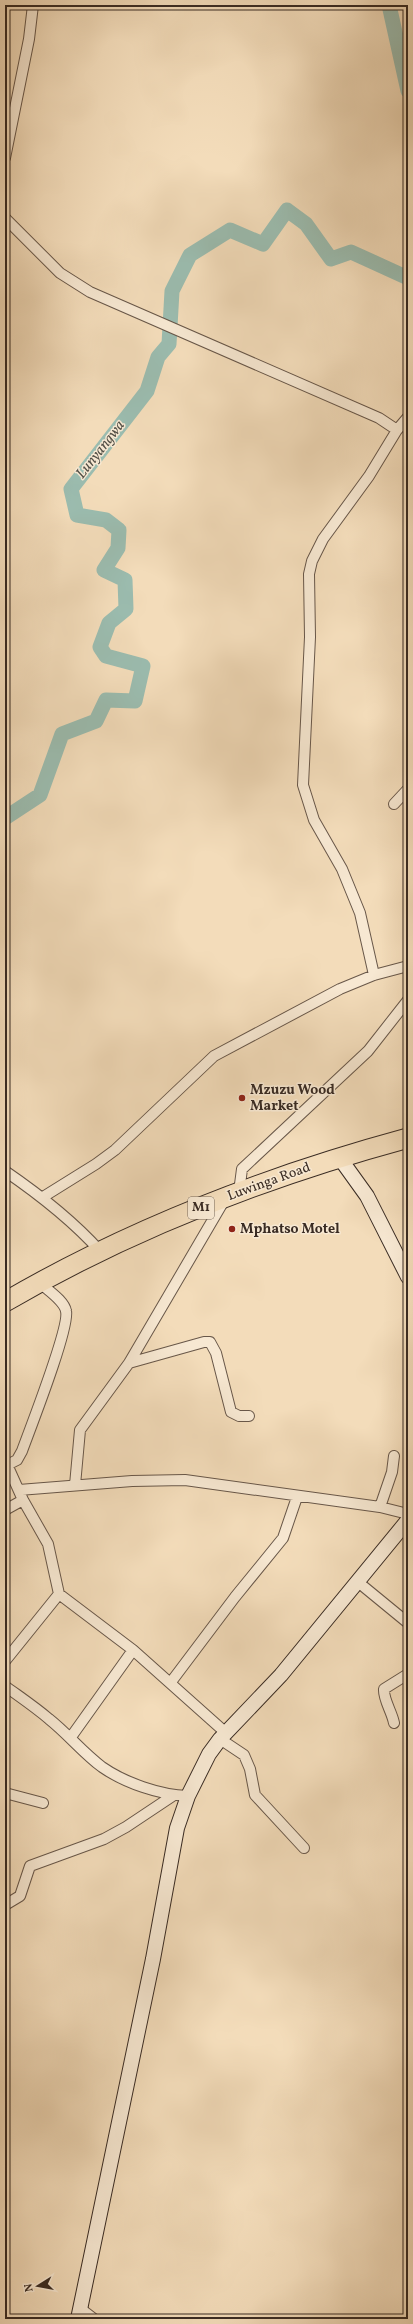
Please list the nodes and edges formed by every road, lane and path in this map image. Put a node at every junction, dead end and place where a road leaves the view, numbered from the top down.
1 (33, 5) edge
2 (5, 158) edge
3 (5, 218) edge
4 (408, 417) edge
5 (397, 430) junction
6 (408, 789) edge
7 (394, 804) dead end
8 (408, 966) edge
9 (374, 975) junction
10 (408, 1000) edge
11 (408, 1138) edge
12 (339, 1157) junction
13 (5, 1171) edge
14 (232, 1195) junction
15 (43, 1197) junction
16 (100, 1251) junction
17 (408, 1277) edge
18 (39, 1282) junction
19 (5, 1302) edge
20 (129, 1363) junction
21 (248, 1416) dead end
22 (394, 1456) dead end
23 (7, 1462) edge
24 (75, 1485) junction
25 (21, 1495) junction
26 (297, 1497) junction
27 (380, 1508) junction
28 (5, 1510) edge
29 (408, 1514) edge
30 (408, 1520) edge
31 (358, 1582) junction
32 (59, 1594) junction
33 (408, 1623) edge
34 (133, 1650) junction
35 (5, 1661) edge
36 (408, 1674) edge
37 (171, 1682) junction
38 (5, 1686) edge
39 (394, 1723) dead end
40 (223, 1736) junction
41 (71, 1738) junction
42 (5, 1794) edge
43 (174, 1795) junction
44 (188, 1796) junction
45 (42, 1804) dead end
46 (304, 1848) dead end
47 (5, 1905) edge
48 (80, 2314) edge
49 (94, 2319) edge

1 - 2 street
3 - 5 street
4 - 5 street
5 - 9 street
6 - 7 street
8 - 9 street
9 - 15 street
10 - 14 street
11 - 12 highway, Luwinga Road / M1
12 - 14 highway, Luwinga Road / M1
12 - 17 street
13 - 15 street
14 - 16 highway, Luwinga Road / M1
14 - 20 street
15 - 16 street
16 - 18 highway, Luwinga Road / M1
18 - 19 highway, Luwinga Road / M1
18 - 23 street
20 - 21 street
20 - 24 street
22 - 27 street
23 - 25 street
24 - 25 street
24 - 26 street
25 - 28 street
25 - 32 street
26 - 27 street
26 - 37 street
27 - 29 street
30 - 31 street
31 - 33 street
31 - 40 street
32 - 34 street
32 - 35 street
34 - 37 street
34 - 41 street
36 - 39 street
37 - 40 street
38 - 41 street
40 - 44 street
40 - 46 street
41 - 43 street
42 - 45 street
43 - 44 street
43 - 47 street
44 - 48 street
48 - 49 street

